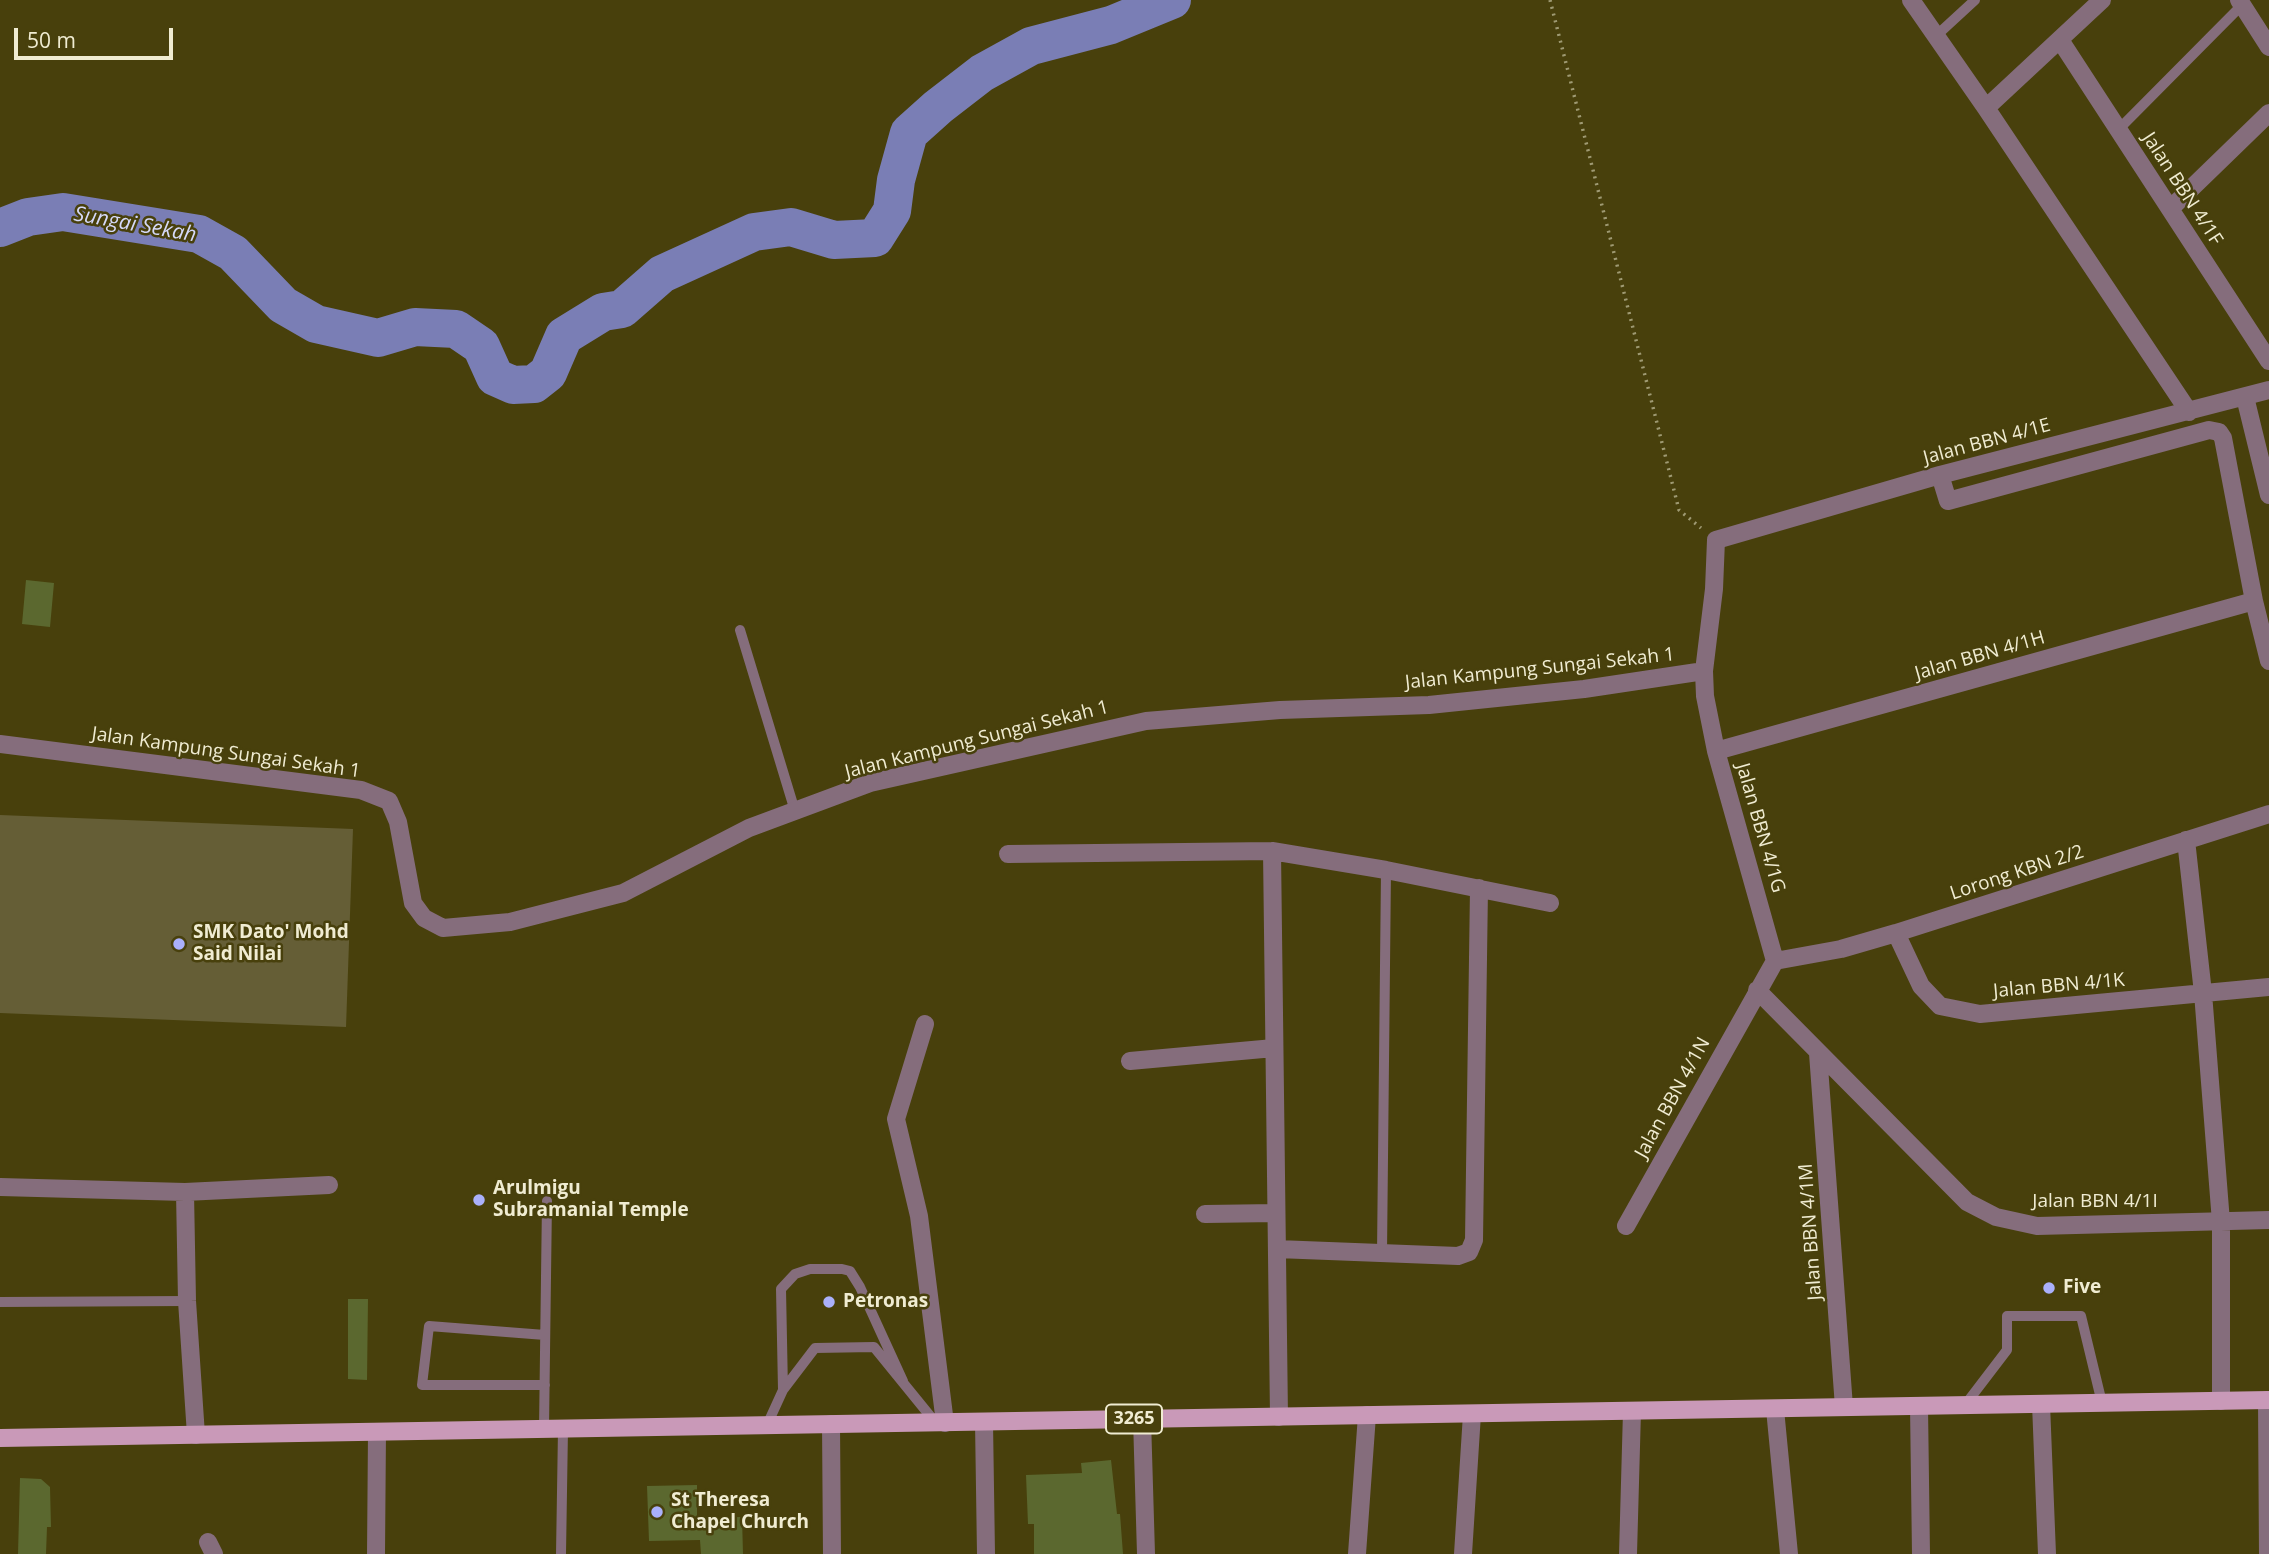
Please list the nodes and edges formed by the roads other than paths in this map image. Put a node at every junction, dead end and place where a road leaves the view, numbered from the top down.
1 (1911, 0) edge
2 (1975, 0) edge
3 (2102, 0) edge
4 (2240, 2) edge
5 (1937, 36) junction
6 (2060, 40) junction
7 (2269, 47) edge
8 (1986, 108) junction
9 (2269, 113) edge
10 (2118, 130) junction
11 (2170, 209) junction
12 (2269, 361) edge
13 (2269, 390) edge
14 (2245, 397) junction
15 (2189, 412) junction
16 (1940, 475) junction
17 (2269, 495) edge
18 (1716, 540) joint
19 (2254, 601) junction
20 (740, 630) dead end
21 (2269, 661) edge
22 (1704, 671) junction
23 (0, 744) edge
24 (1716, 751) junction
25 (795, 811) junction
26 (2269, 814) edge
27 (2186, 840) junction
28 (1272, 851) junction
29 (1008, 854) dead end
30 (1387, 870) junction
31 (1479, 888) junction
32 (1550, 903) dead end
33 (1896, 933) junction
34 (1775, 961) junction
35 (2269, 987) edge
36 (1758, 990) junction
37 (2203, 993) junction
38 (925, 1024) dead end
39 (1274, 1048) junction
40 (1818, 1053) junction
41 (1130, 1062) dead end
42 (329, 1185) dead end
43 (0, 1187) edge
44 (186, 1192) junction
45 (547, 1201) dead end
46 (1276, 1213) junction
47 (1205, 1214) dead end
48 (2269, 1220) edge
49 (2221, 1222) junction
50 (1626, 1226) dead end
51 (1277, 1249) junction
52 (1382, 1253) junction
53 (187, 1301) junction
54 (0, 1302) edge
55 (545, 1335) junction
56 (903, 1381) junction
57 (545, 1385) junction
58 (783, 1390) junction
59 (2268, 1400) edge
60 (2221, 1401) junction
61 (2102, 1403) junction
62 (2041, 1404) junction
63 (1965, 1405) junction
64 (1919, 1406) junction
65 (1844, 1407) junction
66 (1775, 1409) junction
67 (1632, 1411) junction
68 (1472, 1413) junction
69 (1367, 1415) junction
70 (1279, 1417) junction
71 (1142, 1419) junction
72 (940, 1422) junction
73 (984, 1422) junction
74 (831, 1424) junction
75 (767, 1425) junction
76 (554, 1429) junction
77 (377, 1432) junction
78 (196, 1435) junction
79 (0, 1438) edge
80 (376, 1554) edge
81 (561, 1554) edge
82 (832, 1554) edge
83 (986, 1554) edge
84 (1146, 1554) edge
85 (1357, 1554) edge
86 (1463, 1554) edge
87 (1628, 1554) edge
88 (1789, 1554) edge
89 (1921, 1554) edge
90 (2047, 1554) edge
91 (2268, 1554) edge

1 - 5 street
2 - 5 lane
3 - 6 street
4 - 7 street
4 - 10 lane
5 - 8 street
6 - 8 street
6 - 10 street, Jalan BBN 4/1F
8 - 15 street
9 - 11 street
10 - 11 street, Jalan BBN 4/1F
11 - 12 street, Jalan BBN 4/1F
13 - 14 street, Jalan BBN 4/1E
14 - 15 street, Jalan BBN 4/1E
14 - 17 street
15 - 16 street, Jalan BBN 4/1E
16 - 18 street, Jalan BBN 4/1E
16 - 19 street
18 - 22 street, Jalan BBN 4/1G
19 - 21 street
19 - 24 street, Jalan BBN 4/1H
20 - 25 lane
22 - 24 street, Jalan BBN 4/1G
22 - 25 street, Jalan Kampung Sungai Sekah 1
23 - 25 street, Jalan Kampung Sungai Sekah 1
24 - 34 street, Jalan BBN 4/1G
26 - 27 street, Lorong KBN 2/2
27 - 33 street, Lorong KBN 2/2
27 - 37 street
28 - 29 street
28 - 30 street
28 - 39 street
30 - 31 street
30 - 52 lane
31 - 32 street
31 - 52 street
33 - 34 street, Lorong KBN 2/2
33 - 37 street, Jalan BBN 4/1K
34 - 36 street
35 - 37 street, Jalan BBN 4/1K
36 - 40 street, Jalan BBN 4/1I
36 - 50 street, Jalan BBN 4/1N
37 - 49 street
38 - 72 street
39 - 41 street
39 - 46 street
40 - 49 street, Jalan BBN 4/1I
40 - 65 street, Jalan BBN 4/1M
42 - 44 street
43 - 44 street
44 - 53 street
45 - 55 lane
46 - 47 street
46 - 51 street
48 - 49 street, Jalan BBN 4/1I
49 - 60 street
51 - 52 street
51 - 70 street
53 - 54 lane
53 - 78 street
55 - 57 lane
55 - 57 lane
56 - 58 lane
56 - 58 lane
56 - 72 lane
57 - 76 lane
58 - 75 lane
59 - 60 main road, 3265
59 - 91 street
60 - 61 main road, 3265
61 - 62 main road, 3265
61 - 63 lane
62 - 63 main road, 3265
62 - 90 street
63 - 64 main road, 3265
64 - 65 main road, 3265
64 - 89 street
65 - 66 main road, 3265
66 - 67 main road, 3265
66 - 88 street
67 - 68 main road, 3265
67 - 87 street
68 - 69 main road, 3265
68 - 86 street
69 - 70 main road, 3265
69 - 85 street
70 - 71 main road, 3265
71 - 73 main road, 3265
71 - 84 street
72 - 73 main road, 3265
72 - 74 main road, 3265
73 - 83 street
74 - 75 main road, 3265
74 - 82 street
75 - 76 main road, 3265
76 - 77 main road, 3265
76 - 81 lane
77 - 78 main road, 3265
77 - 80 street
78 - 79 main road, 3265

